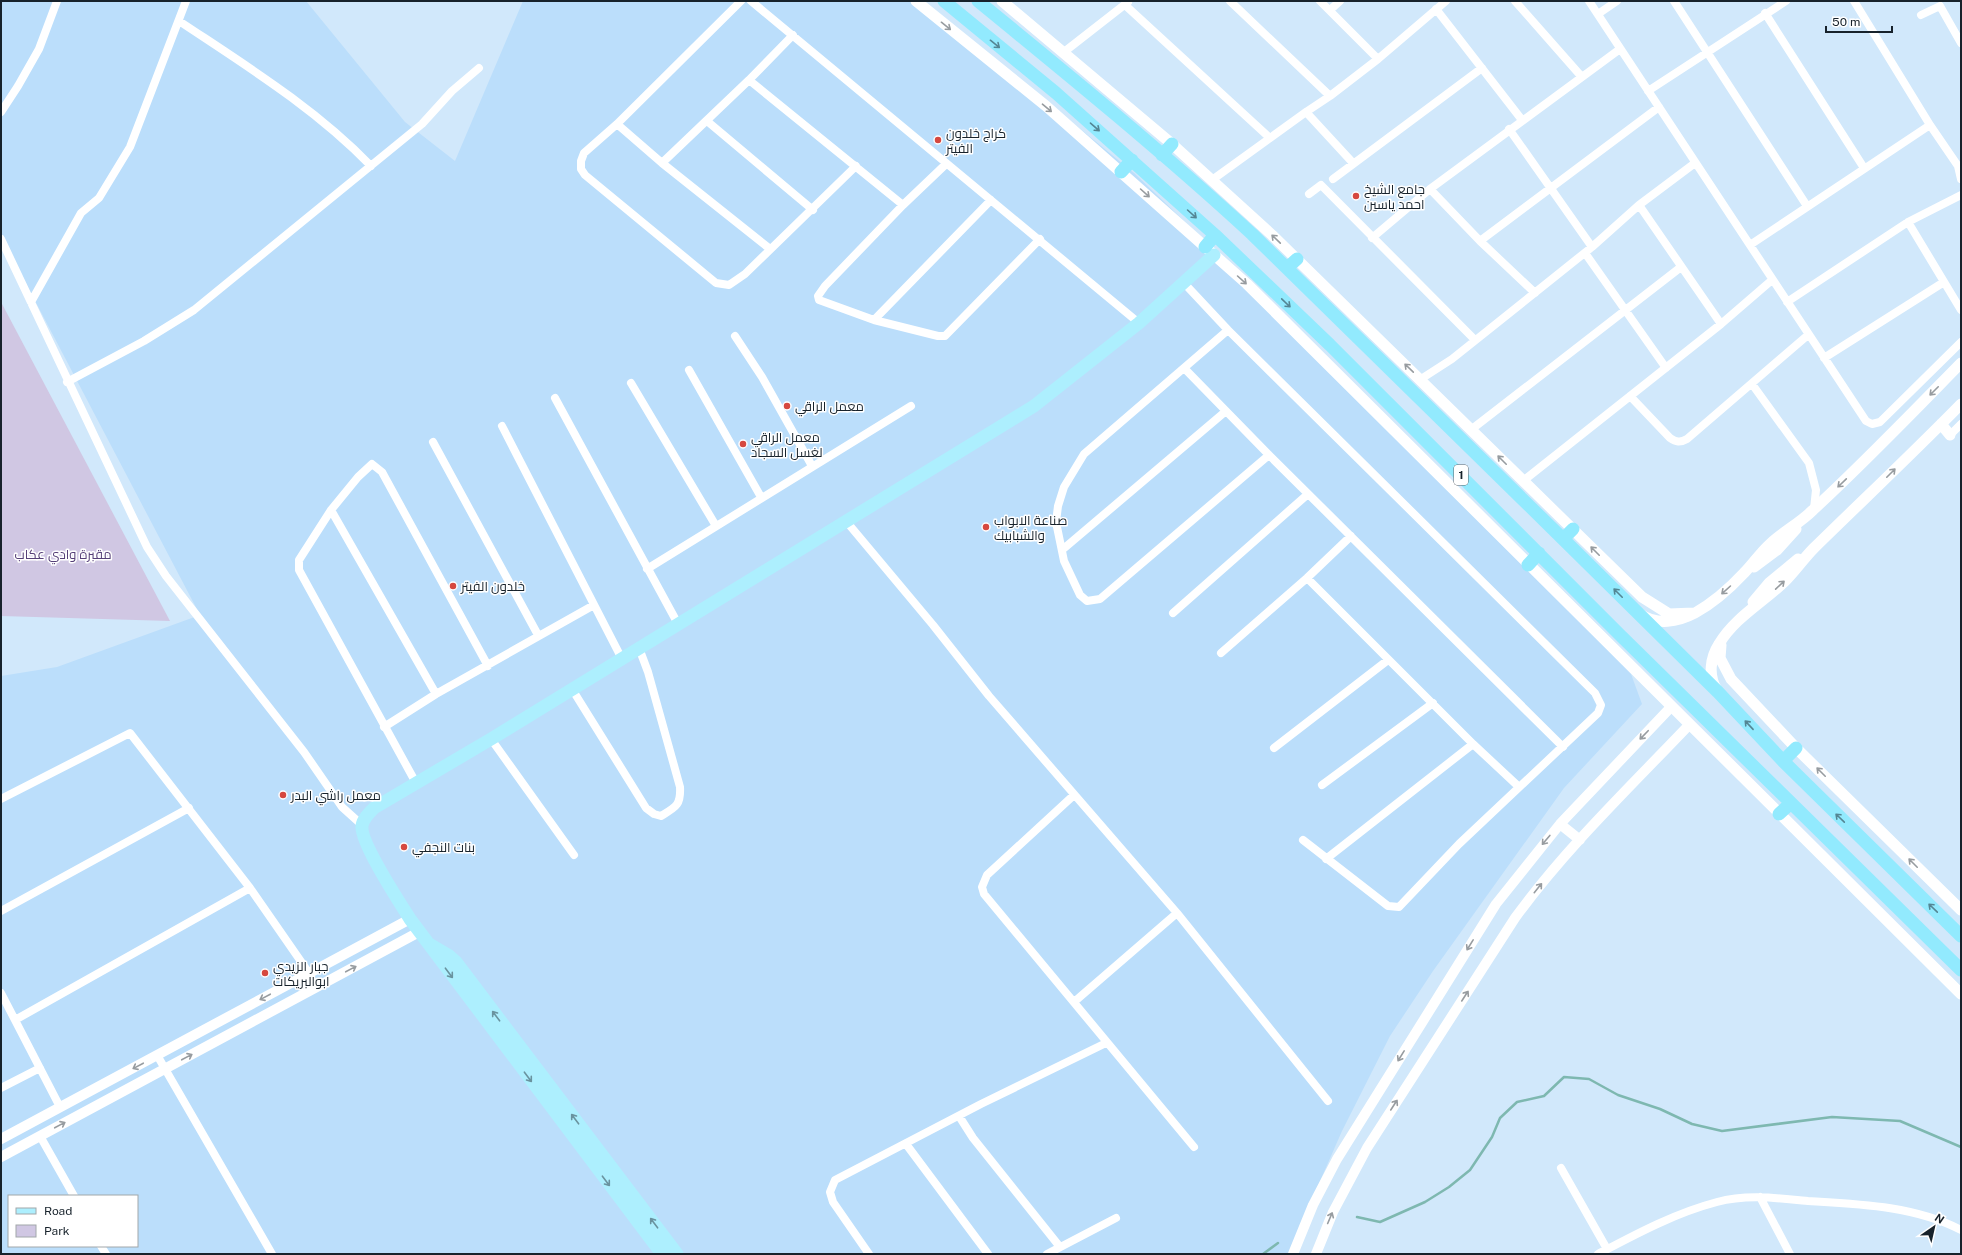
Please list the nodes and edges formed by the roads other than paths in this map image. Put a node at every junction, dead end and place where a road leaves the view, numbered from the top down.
1 (57, 1) edge
2 (186, 1) edge
3 (741, 1) edge
4 (751, 1) edge
5 (916, 1) edge
6 (944, 1) edge
7 (978, 1) edge
8 (1002, 1) edge
9 (1230, 1) edge
10 (1320, 1) edge
11 (1340, 1) edge
12 (1446, 1) edge
13 (1515, 1) edge
14 (1589, 1) edge
15 (1617, 1) edge
16 (1674, 1) edge
17 (1786, 1) edge
18 (1854, 1) edge
19 (1127, 3) edge
20 (1436, 9) junction
21 (1330, 10) junction
22 (1765, 13) junction
23 (1598, 14) junction
24 (1921, 15) dead end
25 (179, 21) junction
26 (793, 35) junction
27 (1961, 43) edge
28 (1620, 49) junction
29 (1064, 52) junction
30 (1708, 53) junction
31 (1378, 59) junction
32 (479, 68) dead end
33 (1482, 68) junction
34 (1581, 76) junction
35 (1072, 77) junction
36 (750, 80) junction
37 (1648, 91) junction
38 (1056, 93) junction
39 (1330, 96) junction
40 (1659, 107) junction
41 (1, 112) edge
42 (1306, 112) junction
43 (1522, 120) junction
44 (707, 121) junction
45 (616, 124) junction
46 (1930, 125) junction
47 (1509, 129) junction
48 (1270, 138) junction
49 (1172, 144) junction
50 (1162, 155) junction
51 (1132, 160) junction
52 (662, 163) junction
53 (1353, 163) junction
54 (1695, 163) junction
55 (946, 164) junction
56 (371, 166) junction
57 (856, 166) junction
58 (1864, 168) junction
59 (1121, 172) junction
60 (1333, 178) dead end
61 (1961, 179) edge
62 (1212, 180) junction
63 (1430, 189) junction
64 (1552, 189) junction
65 (1309, 194) dead end
66 (1961, 195) edge
67 (991, 200) junction
68 (1639, 205) junction
69 (903, 206) junction
70 (1808, 206) junction
71 (813, 210) junction
72 (1908, 222) junction
73 (1215, 235) junction
74 (1372, 238) junction
75 (1, 239) edge
76 (1040, 239) junction
77 (1480, 241) junction
78 (1750, 245) junction
79 (1592, 247) junction
80 (770, 249) junction
81 (1209, 251) junction
82 (1585, 253) junction
83 (1297, 258) junction
84 (1681, 267) junction
85 (1287, 268) junction
86 (1772, 280) junction
87 (1944, 282) junction
88 (1184, 283) junction
89 (1535, 293) junction
90 (31, 302) junction
91 (1787, 302) junction
92 (1625, 309) junction
93 (1961, 310) edge
94 (874, 320) junction
95 (1139, 323) junction
96 (1721, 324) junction
97 (1228, 330) junction
98 (1808, 335) junction
99 (735, 336) dead end
100 (1474, 339) junction
101 (1961, 342) edge
102 (1824, 358) junction
103 (1961, 363) edge
104 (1184, 368) junction
105 (1666, 368) junction
106 (689, 370) dead end
107 (1421, 379) junction
108 (68, 382) junction
109 (631, 383) dead end
110 (1752, 384) junction
111 (1630, 396) junction
112 (555, 398) dead end
113 (1961, 404) edge
114 (911, 406) dead end
115 (1226, 411) junction
116 (1941, 424) junction
117 (1961, 424) edge
118 (502, 426) dead end
119 (1472, 429) junction
120 (1950, 434) joint
121 (433, 442) dead end
122 (1269, 455) junction
123 (812, 466) junction
124 (1523, 481) junction
125 (1308, 494) junction
126 (761, 497) junction
127 (1814, 509) junction
128 (331, 510) junction
129 (846, 521) junction
130 (716, 526) junction
131 (1573, 529) junction
132 (1351, 536) junction
133 (1563, 539) junction
134 (1062, 550) junction
135 (1539, 553) junction
136 (1528, 565) junction
137 (647, 569) junction
138 (1307, 578) junction
139 (594, 605) junction
140 (1637, 612) junction
141 (1173, 613) dead end
142 (1694, 613) junction
143 (678, 624) junction
144 (538, 636) junction
145 (1724, 638) junction
146 (639, 648) junction
147 (1221, 653) dead end
148 (622, 659) junction
149 (1388, 660) junction
150 (488, 666) junction
151 (572, 689) junction
152 (1718, 692) junction
153 (436, 694) junction
154 (1433, 703) junction
155 (1671, 706) junction
156 (1689, 725) junction
157 (384, 727) junction
158 (491, 739) junction
159 (1473, 744) junction
160 (1563, 747) junction
161 (1274, 748) dead end
162 (1796, 748) junction
163 (1783, 761) junction
164 (416, 783) junction
165 (1322, 785) dead end
166 (1518, 786) junction
167 (1074, 796) junction
168 (1, 799) edge
169 (1791, 803) junction
170 (189, 808) junction
171 (1779, 814) junction
172 (1560, 824) junction
173 (362, 825) junction
174 (1302, 840) dead end
175 (1580, 840) junction
176 (574, 855) dead end
177 (1326, 859) junction
178 (250, 888) junction
179 (1961, 910) edge
180 (1, 911) edge
181 (1177, 913) junction
182 (410, 919) junction
183 (1961, 936) edge
184 (422, 937) junction
185 (1961, 970) edge
186 (309, 974) junction
187 (1, 993) edge
188 (1961, 994) edge
189 (1074, 1002) junction
190 (15, 1020) junction
191 (1106, 1043) junction
192 (157, 1055) junction
193 (40, 1068) junction
194 (165, 1069) junction
195 (1, 1088) edge
196 (1328, 1101) dead end
197 (60, 1107) junction
198 (959, 1116) junction
199 (40, 1136) junction
200 (1, 1139) edge
201 (906, 1144) junction
202 (1194, 1147) dead end
203 (1, 1157) edge
204 (1561, 1168) dead end
205 (73, 1195) edge
206 (1760, 1197) junction
207 (1116, 1218) dead end
208 (1961, 1230) edge
209 (1060, 1247) junction
210 (1607, 1249) junction
211 (272, 1254) edge
212 (662, 1254) edge
213 (677, 1254) edge
214 (869, 1254) edge
215 (988, 1254) edge
216 (1047, 1254) edge
217 (1293, 1254) edge
218 (1316, 1254) edge
219 (1598, 1254) edge
220 (1790, 1254) edge

1 - 41 street
2 - 25 street
3 - 45 street
4 - 26 street
5 -> 59 main road
6 -> 38 highway, 1
7 - 35 highway, 1
8 - 29 main road
9 - 39 street
10 - 21 street
11 - 21 street
12 - 20 street
13 - 34 street
14 - 23 street
15 - 23 street
16 - 30 street
17 - 22 street
18 - 46 street
19 - 29 street
19 - 48 street
20 - 31 street
20 - 33 street
21 - 31 street
22 - 30 street
22 - 58 street
23 - 28 street
24 - 27 street
25 - 56 street
25 - 90 street
26 - 36 street
26 - 55 street
28 - 34 street
28 - 37 street
29 - 49 main road
30 - 37 street
30 - 70 street
31 - 39 street
32 - 56 street
33 - 43 street
33 - 53 street
34 - 43 street
35 - 38 highway
35 - 50 highway, 1
36 - 44 street
36 - 57 street
37 - 40 street
38 -> 51 highway, 1
39 - 42 street
40 - 54 street
40 - 64 street
42 - 48 street
42 - 53 street
43 - 47 street
44 - 52 street
44 - 71 street
45 - 52 street
45 - 80 street
46 - 58 street
46 - 61 street
47 - 63 street
47 - 64 street
48 - 62 street
49 - 50 highway
49 - 62 main road
50 - 85 highway, 1
51 - 59 highway
51 -> 73 highway, 1
52 - 80 street
53 - 60 street
54 - 68 street
54 - 78 street
55 - 67 street
55 - 69 street
56 - 108 street
57 - 69 street
57 - 71 street
58 - 70 street
59 -> 81 main road
83 -> 62 main road
63 - 74 street
63 - 77 street
64 - 77 street
64 - 79 street
65 - 74 street
66 - 72 street
67 - 76 street
67 - 94 street
68 - 79 street
68 - 84 street
69 - 94 street
70 - 78 street
71 - 80 street
72 - 87 street
72 - 91 street
73 - 81 highway
73 -> 135 highway, 1
74 - 100 street
75 - 90 street
76 - 94 street
76 - 95 street
77 - 89 street
78 - 86 street
79 - 82 street
81 - 88 main road
81 -> 136 main road
82 - 89 street
82 - 92 street
83 - 85 highway
107 -> 83 main road
84 - 92 street
84 - 96 street
85 - 133 highway, 1
86 - 91 street
86 - 96 street
87 - 93 street
87 - 102 street
88 - 95 main road
88 - 97 street
89 - 100 street
90 - 108 street
91 - 98 street
92 - 105 street
92 - 119 street
95 - 129 main road
96 - 105 street
97 - 104 street
97 - 160 street
98 - 102 street
98 - 110 street
99 - 123 street
100 - 107 street
101 - 102 street
103 -> 127 main road
104 - 115 street
104 - 134 street
105 - 111 street
106 - 126 street
107 - 119 main road
108 - 173 street
109 - 130 street
110 - 111 street
110 - 127 street
111 - 124 street
112 - 137 street
113 - 116 main road
114 - 123 street
115 - 122 street
115 - 134 street
116 - 120 main road
145 -> 116 main road
117 - 120 street
118 - 139 street
124 -> 119 main road
121 - 144 street
122 - 125 street
122 - 134 street
123 - 126 street
124 - 131 main road
125 - 132 street
125 - 141 street
126 - 130 street
127 -> 142 main road
128 - 150 street
128 - 153 street
128 - 157 street
129 - 143 main road
129 - 167 street
130 - 137 street
131 - 133 highway
142 -> 131 main road
132 - 138 street
132 - 160 street
140 -> 133 highway, 1
135 - 136 highway
135 - 169 highway, 1
136 - 155 main road
137 - 143 street
138 - 147 street
138 - 149 street
139 - 144 street
139 - 148 street
140 - 142 main road
140 - 152 highway, 1
143 - 146 main road
144 - 150 street
145 - 152 main road
145 - 162 main road
146 - 148 main road
146 - 151 street
148 - 151 main road
149 - 154 street
149 - 161 street
150 - 153 street
151 - 158 main road
163 -> 152 highway, 1
153 - 157 street
154 - 159 street
154 - 165 street
155 - 156 main road
155 -> 172 street
156 - 171 main road
156 - 175 street
157 - 164 street
158 - 164 main road
158 - 176 street
159 - 166 street
159 - 177 street
160 - 166 street
162 - 163 highway
179 -> 162 main road
183 -> 163 highway, 1
164 - 173 main road
166 - 177 street
167 - 181 street
167 - 189 street
168 - 170 street
169 - 171 highway
169 - 185 highway, 1
170 - 178 street
170 - 180 street
171 - 188 main road
172 - 175 street
172 -> 217 street
173 - 182 main road
174 - 177 street
218 -> 175 street
178 - 186 street
178 - 190 street
181 - 189 street
181 - 196 street
182 - 184 main road
182 - 186 street
194 -> 184 street
184 -> 212 main road
213 -> 184 main road
186 -> 192 street
187 - 190 street
189 - 191 street
190 - 193 street
191 - 198 street
191 - 202 street
192 - 194 street
192 -> 197 street
193 - 195 street
193 - 197 street
199 -> 194 street
194 - 211 street
197 - 200 street
198 - 201 street
198 - 209 street
199 - 203 street
199 - 205 street
201 - 214 street
201 - 215 street
204 - 210 street
206 - 208 street
206 - 210 street
206 - 220 street
207 - 209 street
209 - 216 street
210 - 219 street

